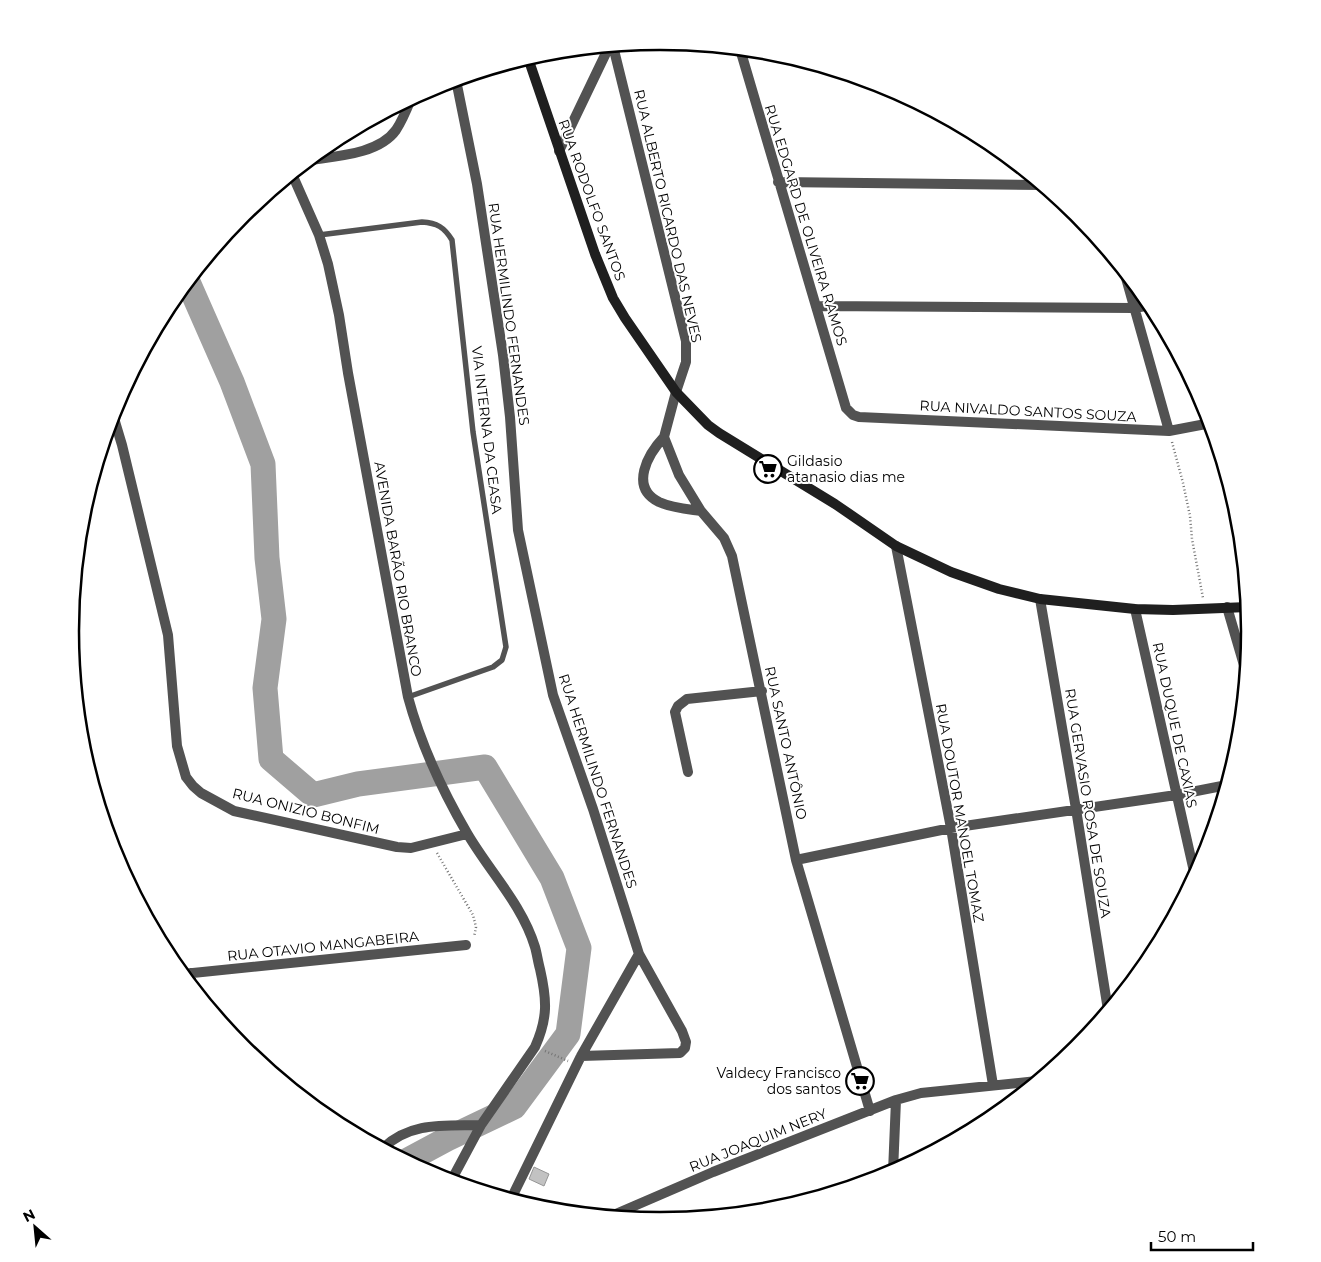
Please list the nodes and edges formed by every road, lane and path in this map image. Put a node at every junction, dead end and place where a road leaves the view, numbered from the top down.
1 (614, 52) edge
2 (606, 53) edge
3 (742, 56) edge
4 (530, 65) edge
5 (457, 87) edge
6 (407, 109) edge
7 (559, 151) junction
8 (324, 158) edge
9 (295, 180) edge
10 (778, 182) junction
11 (1034, 186) edge
12 (319, 235) junction
13 (1128, 287) edge
14 (816, 306) junction
15 (1143, 307) edge
16 (1134, 308) junction
17 (676, 392) junction
18 (846, 408) joint
19 (1203, 424) edge
20 (117, 427) edge
21 (1169, 431) junction
22 (664, 437) junction
23 (701, 511) junction
24 (896, 546) junction
25 (1040, 599) junction
26 (1227, 607) junction
27 (1241, 607) edge
28 (1205, 609) junction
29 (1135, 610) junction
30 (1241, 654) edge
31 (762, 691) junction
32 (408, 697) junction
33 (688, 772) dead end
34 (1220, 786) edge
35 (1176, 795) junction
36 (1076, 809) junction
37 (951, 828) junction
38 (468, 834) junction
39 (431, 844) junction
40 (796, 860) junction
41 (1192, 864) edge
42 (466, 945) joint
43 (639, 954) junction
44 (194, 976) edge
45 (1107, 1002) edge
46 (543, 1051) dead end
47 (577, 1060) junction
48 (1027, 1082) edge
49 (993, 1085) junction
50 (896, 1100) junction
51 (870, 1111) junction
52 (481, 1124) junction
53 (389, 1144) edge
54 (893, 1163) edge
55 (455, 1174) edge
56 (514, 1193) edge
57 (623, 1211) edge

1 - 17 street, RUA ALBERTO RICARDO DAS NEVES
2 - 7 street
3 - 10 street, RUA EDGARD DE OLIVEIRA RAMOS
4 - 7 main road, RUA RODOLFO SANTOS
5 - 43 street, RUA HERMILINDO FERNANDES
6 - 8 street
7 - 17 main road, RUA RODOLFO SANTOS
9 - 12 street, AVENIDA BARÃO RIO BRANCO
10 - 11 street
10 - 14 street, RUA EDGARD DE OLIVEIRA RAMOS
12 - 32 street, AVENIDA BARÃO RIO BRANCO
12 - 32 lane, VIA INTERNA DA CEASA
13 - 16 street
14 - 16 street
14 - 18 street, RUA EDGARD DE OLIVEIRA RAMOS
15 - 16 street
16 - 21 street
17 - 22 street
17 - 24 main road, RUA RODOLFO SANTOS
18 - 21 street, RUA NIVALDO SANTOS SOUZA
19 - 21 street, RUA NIVALDO SANTOS SOUZA
20 - 39 street, RUA ONIZIO BONFIM
21 - 28 path
22 - 23 street, RUA SANTO ANTÔNIO
22 - 23 street
23 - 31 street, RUA SANTO ANTÔNIO
24 - 25 main road, RUA RODOLFO SANTOS
24 - 37 street, RUA DOUTOR MANOEL TOMAZ
25 - 29 main road, RUA RODOLFO SANTOS
25 - 36 street, RUA GERVASIO ROSA DE SOUZA
26 - 27 main road, RUA RODOLFO SANTOS
26 - 28 main road, RUA RODOLFO SANTOS
26 - 30 street
28 - 29 main road, RUA RODOLFO SANTOS
29 - 35 street, RUA DUQUE DE CAXIAS
31 - 33 street
31 - 40 street, RUA SANTO ANTÔNIO
32 - 38 street, AVENIDA BARÃO RIO BRANCO
34 - 35 street
35 - 36 street
35 - 41 street, RUA DUQUE DE CAXIAS
36 - 37 street
36 - 45 street, RUA GERVASIO ROSA DE SOUZA
37 - 40 street
37 - 49 street, RUA DOUTOR MANOEL TOMAZ
38 - 39 street, RUA ONIZIO BONFIM
38 - 52 street, AVENIDA BARÃO RIO BRANCO
39 - 42 path
40 - 51 street, RUA SANTO ANTÔNIO
42 - 44 street, RUA OTAVIO MANGABEIRA
43 - 47 street
43 - 47 street, RUA HERMILINDO FERNANDES
46 - 47 path
47 - 56 street
48 - 49 street, RUA JOAQUIM NERY
49 - 50 street, RUA JOAQUIM NERY
50 - 51 street, RUA JOAQUIM NERY
50 - 54 street
51 - 57 street, RUA JOAQUIM NERY
52 - 53 street
52 - 55 street, AVENIDA BARÃO RIO BRANCO

